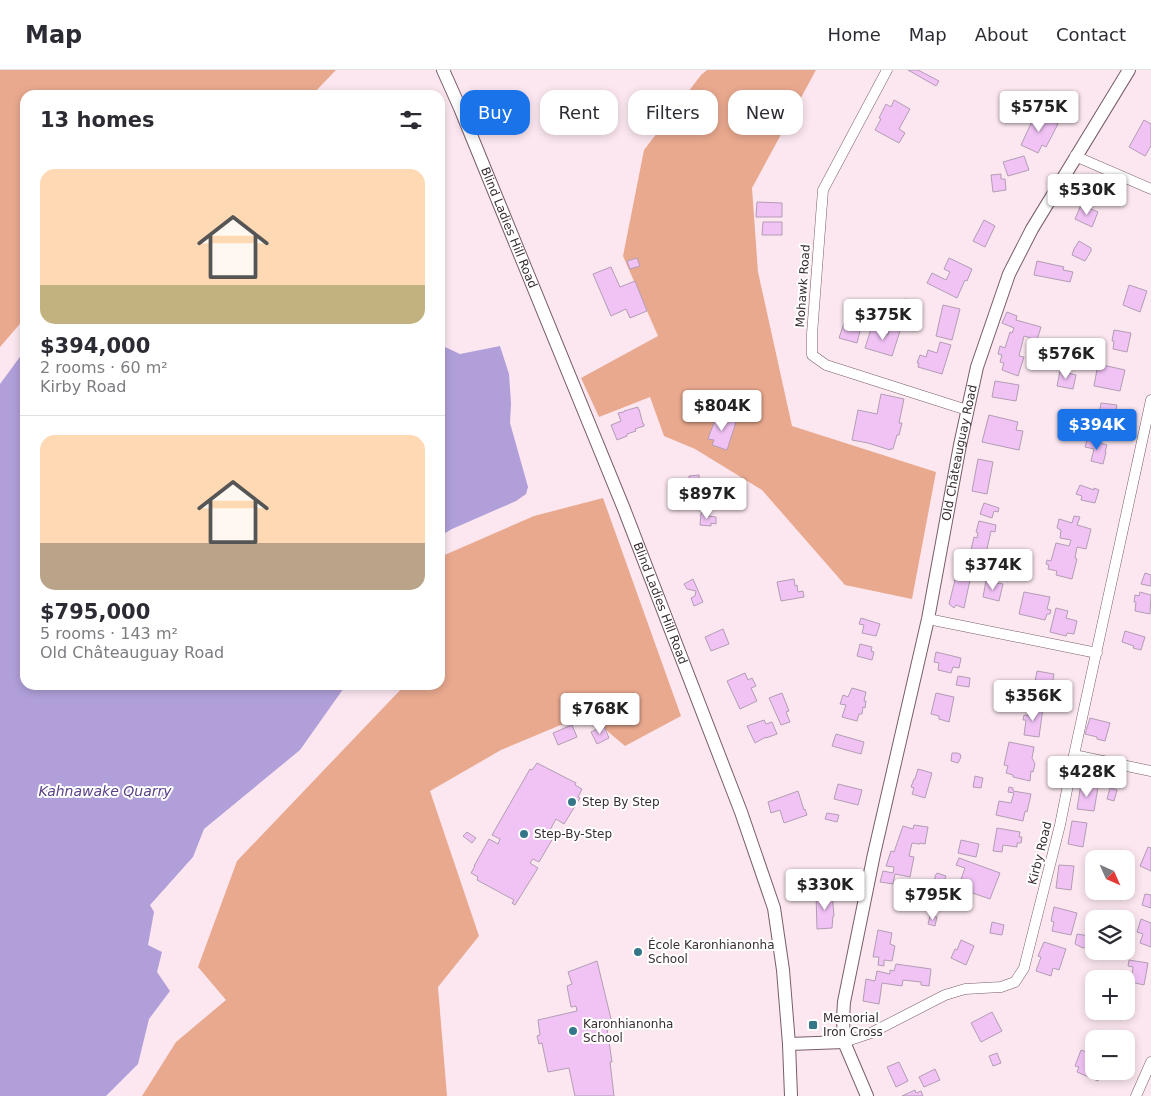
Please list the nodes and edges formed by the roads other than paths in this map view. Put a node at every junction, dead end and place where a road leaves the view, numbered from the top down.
1 (443, 70) edge
2 (887, 70) edge
3 (1129, 70) edge
4 (1075, 156) junction
5 (1151, 189) edge
6 (1151, 400) edge
7 (968, 410) junction
8 (928, 619) junction
9 (1097, 653) junction
10 (1074, 755) junction
11 (1151, 771) edge
12 (844, 1042) junction
13 (789, 1044) junction
14 (1151, 1065) edge
15 (791, 1096) edge
16 (867, 1096) edge
17 (1136, 1096) edge

1 - 13 street, Blind Ladies Hill Road
2 - 7 street, Mohawk Road
3 - 4 street, Old Châteauguay Road
4 - 5 street
4 - 7 street, Old Châteauguay Road
6 - 9 street, Kirby Road
7 - 8 street, Old Châteauguay Road
8 - 9 street
8 - 12 street, Old Châteauguay Road
9 - 10 street, Kirby Road
10 - 11 street
10 - 12 street, Kirby Road
12 - 13 street
12 - 16 street
13 - 15 street, Blind Ladies Hill Road
14 - 17 street

